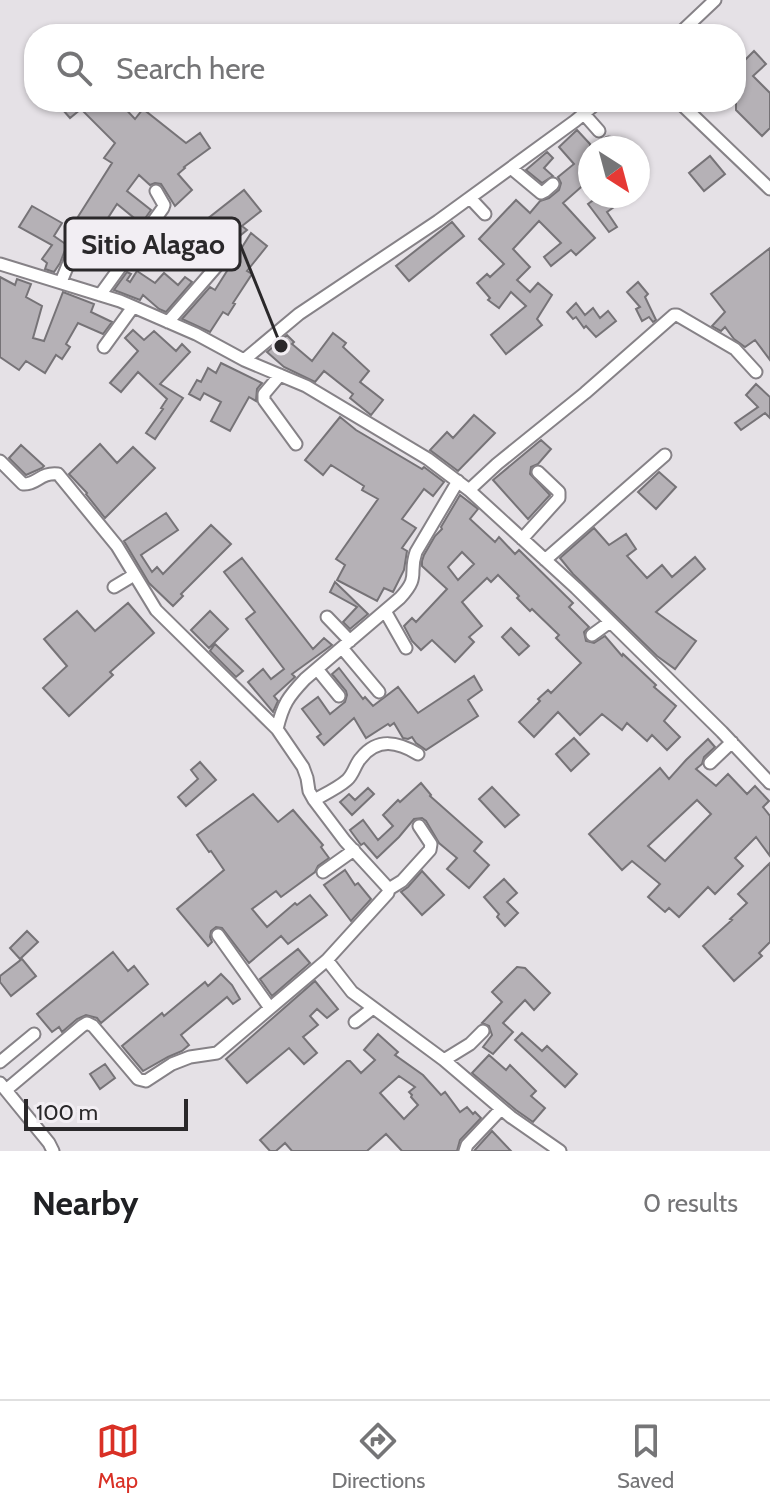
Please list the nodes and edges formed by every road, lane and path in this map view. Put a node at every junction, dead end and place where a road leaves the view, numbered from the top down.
1 (715, 0) edge
2 (690, 24) edge
3 (586, 112) edge
4 (689, 112) edge
5 (584, 114) junction
6 (599, 131) dead end
7 (511, 168) junction
8 (553, 184) dead end
9 (770, 189) edge
10 (156, 191) dead end
11 (470, 198) junction
12 (485, 214) dead end
13 (83, 228) dead end
14 (230, 251) dead end
15 (0, 264) edge
16 (61, 282) junction
17 (100, 295) junction
18 (133, 307) junction
19 (168, 322) junction
20 (104, 347) dead end
21 (244, 360) junction
22 (756, 372) dead end
23 (280, 375) junction
24 (296, 444) dead end
25 (665, 455) dead end
26 (0, 461) edge
27 (538, 472) dead end
28 (458, 481) junction
29 (469, 490) junction
30 (522, 539) junction
31 (545, 560) junction
32 (134, 575) junction
33 (114, 587) dead end
34 (385, 611) junction
35 (327, 617) dead end
36 (610, 622) junction
37 (592, 635) dead end
38 (346, 645) junction
39 (406, 648) dead end
40 (317, 669) junction
41 (379, 692) dead end
42 (339, 696) dead end
43 (277, 729) junction
44 (732, 742) junction
45 (418, 754) dead end
46 (710, 763) dead end
47 (770, 783) edge
48 (314, 800) junction
49 (419, 826) dead end
50 (354, 850) junction
51 (323, 872) dead end
52 (389, 889) junction
53 (218, 935) dead end
54 (327, 960) junction
55 (270, 1008) junction
56 (373, 1008) junction
57 (355, 1022) dead end
58 (483, 1031) dead end
59 (34, 1034) dead end
60 (444, 1060) junction
61 (0, 1062) edge
62 (3, 1086) edge
63 (501, 1109) junction
64 (53, 1151) edge
65 (465, 1151) edge
66 (560, 1151) edge

1 - 2 street
3 - 5 street
4 - 9 street
5 - 6 street
5 - 7 street
7 - 8 street
7 - 11 street
10 - 17 street
11 - 12 street
11 - 21 street
13 - 16 street
14 - 19 street
15 - 16 street
16 - 17 street
17 - 18 street
18 - 19 street
18 - 20 street
19 - 21 street
21 - 23 street
22 - 29 street
23 - 24 street
23 - 28 street
25 - 31 street
26 - 32 street
27 - 30 street
28 - 29 street
28 - 34 street
29 - 30 street
30 - 31 street
31 - 36 street
32 - 33 street
32 - 43 street
34 - 38 street
34 - 39 street
35 - 38 street
36 - 37 street
36 - 44 street
38 - 40 street
38 - 41 street
40 - 42 street
40 - 43 street
43 - 48 street
44 - 46 street
44 - 47 street
45 - 48 street
48 - 50 street
49 - 52 street
50 - 51 street
50 - 52 street
52 - 54 street
53 - 55 street
54 - 55 street
54 - 56 street
55 - 62 street
56 - 57 street
56 - 60 street
58 - 60 street
59 - 61 street
60 - 63 street
62 - 64 street
63 - 65 street
63 - 66 street

